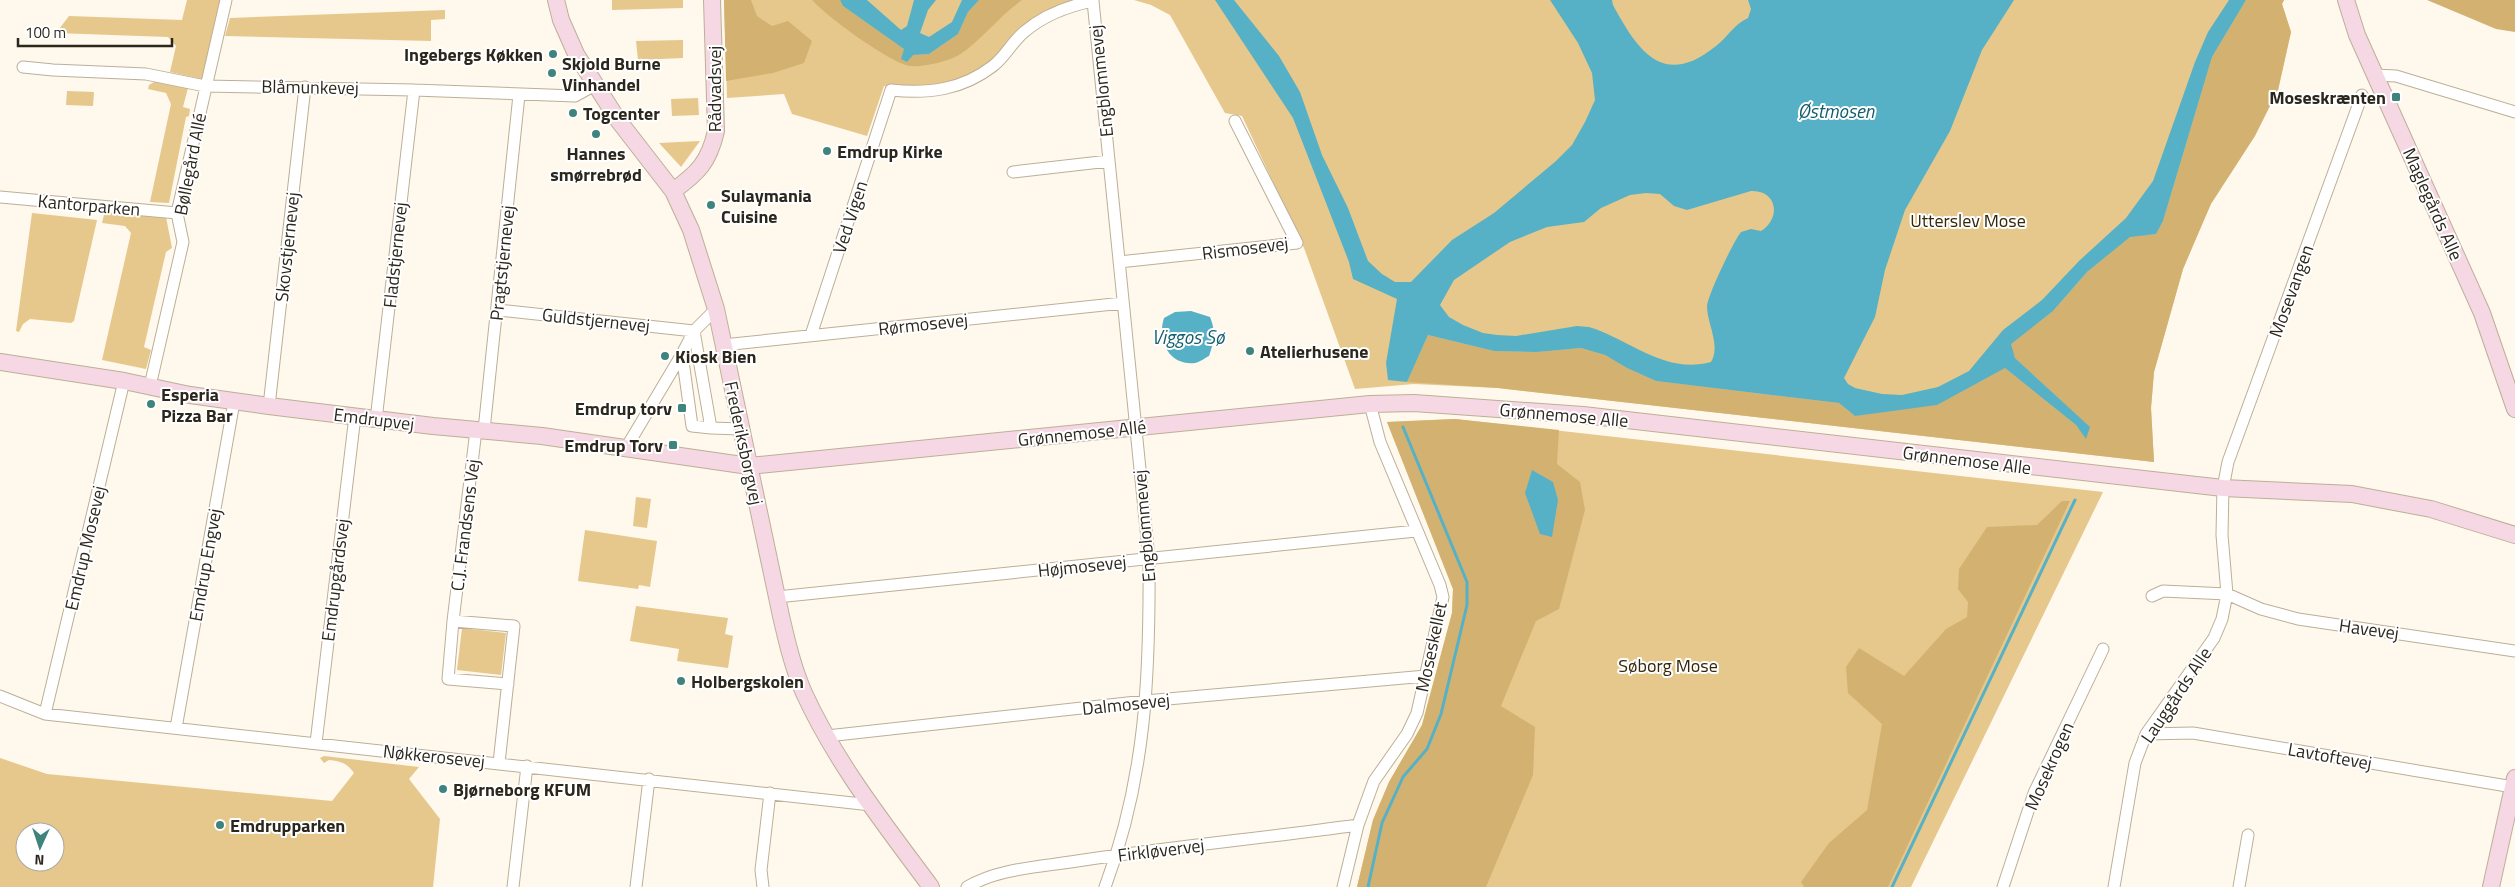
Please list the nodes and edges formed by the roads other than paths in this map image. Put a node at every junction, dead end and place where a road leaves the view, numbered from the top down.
1 (226, 0) edge
2 (556, 0) edge
3 (712, 0) edge
4 (2346, 0) edge
5 (1093, 1) edge
6 (24, 67) dead end
7 (2375, 75) junction
8 (595, 85) junction
9 (205, 86) junction
10 (305, 87) junction
11 (414, 90) junction
12 (519, 95) junction
13 (2362, 95) dead end
14 (2515, 112) edge
15 (1235, 121) dead end
16 (1109, 161) junction
17 (1013, 172) dead end
18 (673, 191) junction
19 (0, 197) edge
20 (177, 213) junction
21 (1119, 262) junction
22 (1123, 304) junction
23 (716, 309) junction
24 (498, 310) junction
25 (694, 331) junction
26 (811, 335) junction
27 (723, 344) junction
28 (682, 354) junction
29 (0, 362) edge
30 (124, 381) junction
31 (150, 386) junction
32 (234, 402) junction
33 (1414, 403) joint
34 (1370, 404) junction
35 (269, 406) junction
36 (2515, 409) edge
37 (355, 416) junction
38 (376, 420) junction
39 (1135, 427) junction
40 (711, 428) junction
41 (741, 429) junction
42 (480, 430) junction
43 (626, 448) junction
44 (749, 466) junction
45 (2223, 488) junction
46 (1416, 531) junction
47 (2515, 535) edge
48 (1149, 559) junction
49 (2227, 594) junction
50 (2152, 596) dead end
51 (777, 598) junction
52 (453, 620) junction
53 (2103, 649) dead end
54 (2515, 651) edge
55 (1426, 676) junction
56 (508, 684) junction
57 (0, 696) edge
58 (1146, 701) junction
59 (45, 714) junction
60 (176, 728) junction
61 (2146, 734) junction
62 (826, 736) junction
63 (316, 743) junction
64 (499, 763) junction
65 (527, 766) junction
66 (649, 780) junction
67 (2514, 782) edge
68 (770, 793) junction
69 (870, 805) junction
70 (1358, 825) junction
71 (2248, 834) dead end
72 (1117, 855) junction
73 (513, 887) edge
74 (636, 887) edge
75 (763, 887) edge
76 (931, 887) edge
77 (966, 887) edge
78 (1104, 887) edge
79 (1343, 887) edge
80 (2003, 887) edge
81 (2114, 887) edge
82 (2239, 887) edge
83 (2491, 887) edge

1 - 9 street, Bøllegård Allé
2 - 8 street, Frederiksborgvej
3 - 18 street, Rådvadsvej
4 - 7 street, Maglegårds Alle
5 - 16 street, Engblommevej
5 - 26 street, Ved Vigen
6 - 9 street, Blåmunkevej
7 - 14 street
7 - 36 street, Maglegårds Alle
8 - 12 street, Blåmunkevej
8 - 18 street, Frederiksborgvej
9 - 10 street, Blåmunkevej
9 - 20 street, Bøllegård Allé
10 - 11 street, Blåmunkevej
10 - 35 street, Skovstjernevej
11 - 12 street, Blåmunkevej
11 - 38 street, Fladstjernevej
12 - 24 street, Pragtstjernevej
13 - 45 street, Mosevangen
15 - 21 street, Rismosevej
16 - 17 street, Engblommevej
16 - 21 street, Engblommevej
18 - 23 street, Frederiksborgvej
19 - 20 street, Kantorparken
20 - 31 street, Bøllegård Allé
21 - 22 street, Engblommevej
22 - 26 street, Rørmosevej
22 - 39 street, Engblommevej
23 - 25 street
23 - 27 street, Frederiksborgvej
24 - 25 street, Guldstjernevej
24 - 42 street, Pragtstjernevej
25 - 28 street
25 - 40 street
26 - 27 street, Rørmosevej
27 - 41 street, Frederiksborgvej
28 - 40 street
28 - 43 street
29 - 30 street, Emdrupvej
30 - 31 street, Emdrupvej
30 - 59 street, Emdrup Mosevej
31 - 32 street, Emdrupvej
32 - 35 street, Emdrupvej
32 - 60 street, Emdrup Engvej
33 - 34 street, Grønnemose Allé
33 - 45 street, Grønnemose Alle
34 - 39 street, Grønnemose Allé
34 - 46 street, Moseskellet
35 - 37 street, Emdrupvej
37 - 38 street, Emdrupvej
37 - 63 street, Emdrupgårdsvej
38 - 42 street, Emdrupvej
39 - 44 street, Grønnemose Allé
39 - 48 street, Engblommevej
40 - 41 street
41 - 44 street, Frederiksborgvej
42 - 43 street, Emdrupvej
42 - 52 street, C.J. Frandsens Vej
43 - 44 street, Emdrupvej
44 - 51 street, Frederiksborgvej
45 - 47 street, Grønnemose Alle
45 - 49 street, Lauggårds Alle
46 - 48 street, Højmosevej
46 - 55 street, Moseskellet
48 - 51 street, Højmosevej
48 - 58 street, Engblommevej
49 - 50 street
49 - 54 street, Havevej
49 - 61 street, Lauggårds Alle
51 - 62 street, Frederiksborgvej
52 - 56 street, C.J. Frandsens Vej
52 - 56 street
53 - 80 street, Mosekrogen
55 - 58 street, Dalmosevej
55 - 70 street, Moseskellet
56 - 64 street
57 - 59 street, Nøkkerosevej
58 - 62 street, Dalmosevej
58 - 72 street, Engblommevej
59 - 60 street, Nøkkerosevej
60 - 63 street, Nøkkerosevej
61 - 67 street, Lavtoftevej
61 - 81 street, Lauggårds Alle
62 - 69 street, Frederiksborgvej
63 - 64 street, Nøkkerosevej
64 - 65 street, Nøkkerosevej
65 - 66 street, Nøkkerosevej
65 - 73 street
66 - 68 street, Nøkkerosevej
66 - 74 street
67 - 83 street
68 - 69 street, Nøkkerosevej
68 - 75 street
69 - 76 street, Frederiksborgvej
70 - 72 street, Firkløvervej
70 - 79 street, Moseskellet
71 - 82 street
72 - 77 street, Firkløvervej
72 - 78 street, Engblommevej

